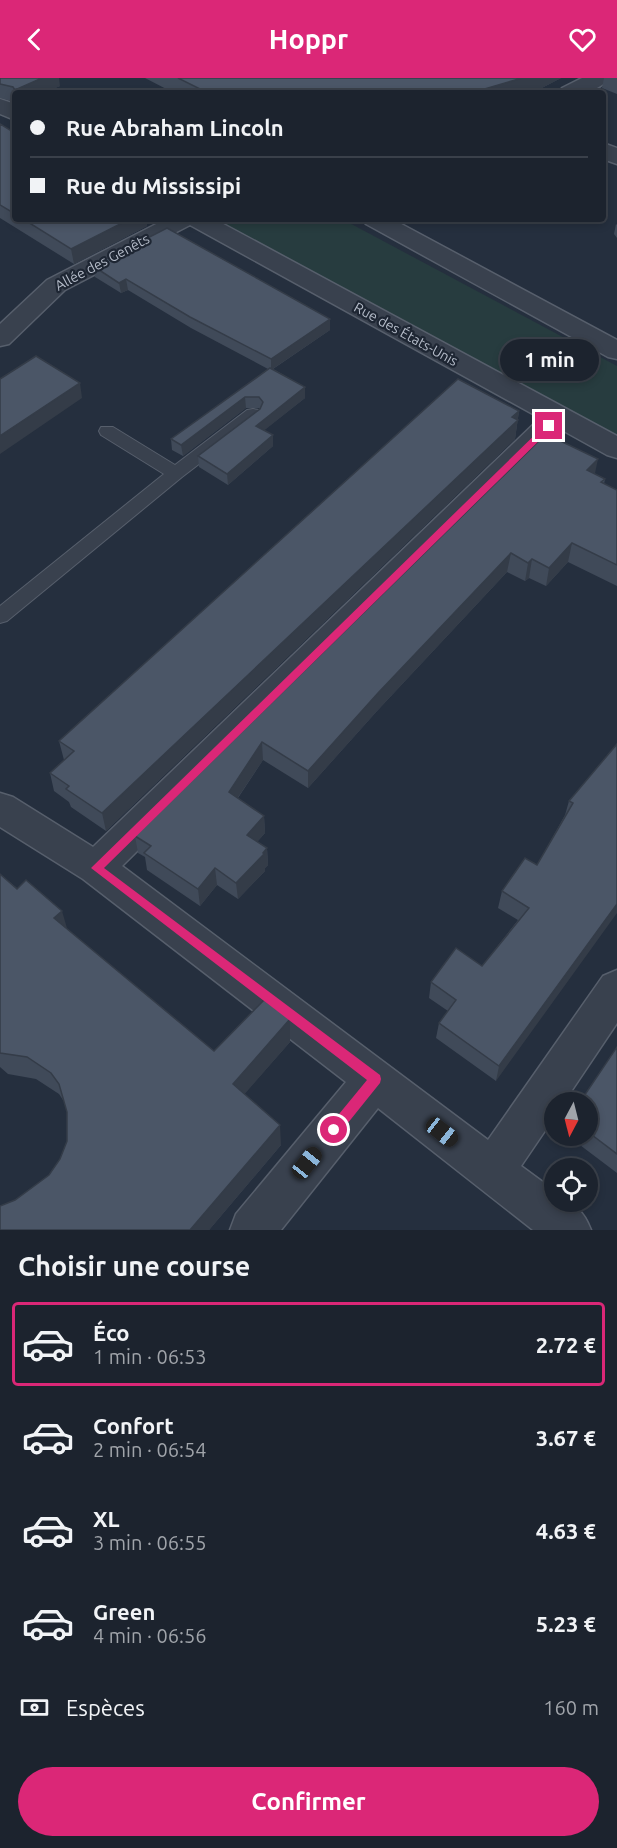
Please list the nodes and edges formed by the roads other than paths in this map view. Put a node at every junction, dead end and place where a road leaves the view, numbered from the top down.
1 (598, 78) edge
2 (576, 90) edge
3 (178, 222) edge
4 (201, 222) edge
5 (380, 222) edge
6 (0, 338) edge
7 (617, 351) edge
8 (253, 414) edge
9 (558, 417) junction
10 (107, 431) dead end
11 (617, 448) edge
12 (176, 473) junction
13 (0, 616) edge
14 (0, 808) edge
15 (96, 868) junction
16 (617, 989) edge
17 (375, 1079) junction
18 (492, 1171) junction
19 (252, 1230) edge
20 (569, 1230) edge

1 - 2 street
3 - 6 street, Allée des Genêts
4 - 9 street, Rue des États-Unis
5 - 7 street
8 - 12 lane
9 - 11 street, Rue des États-Unis
9 - 15 street
10 - 12 lane
12 - 13 lane
14 - 15 street
15 - 17 street
16 - 18 street
17 - 18 street
17 - 19 street
18 - 20 street

